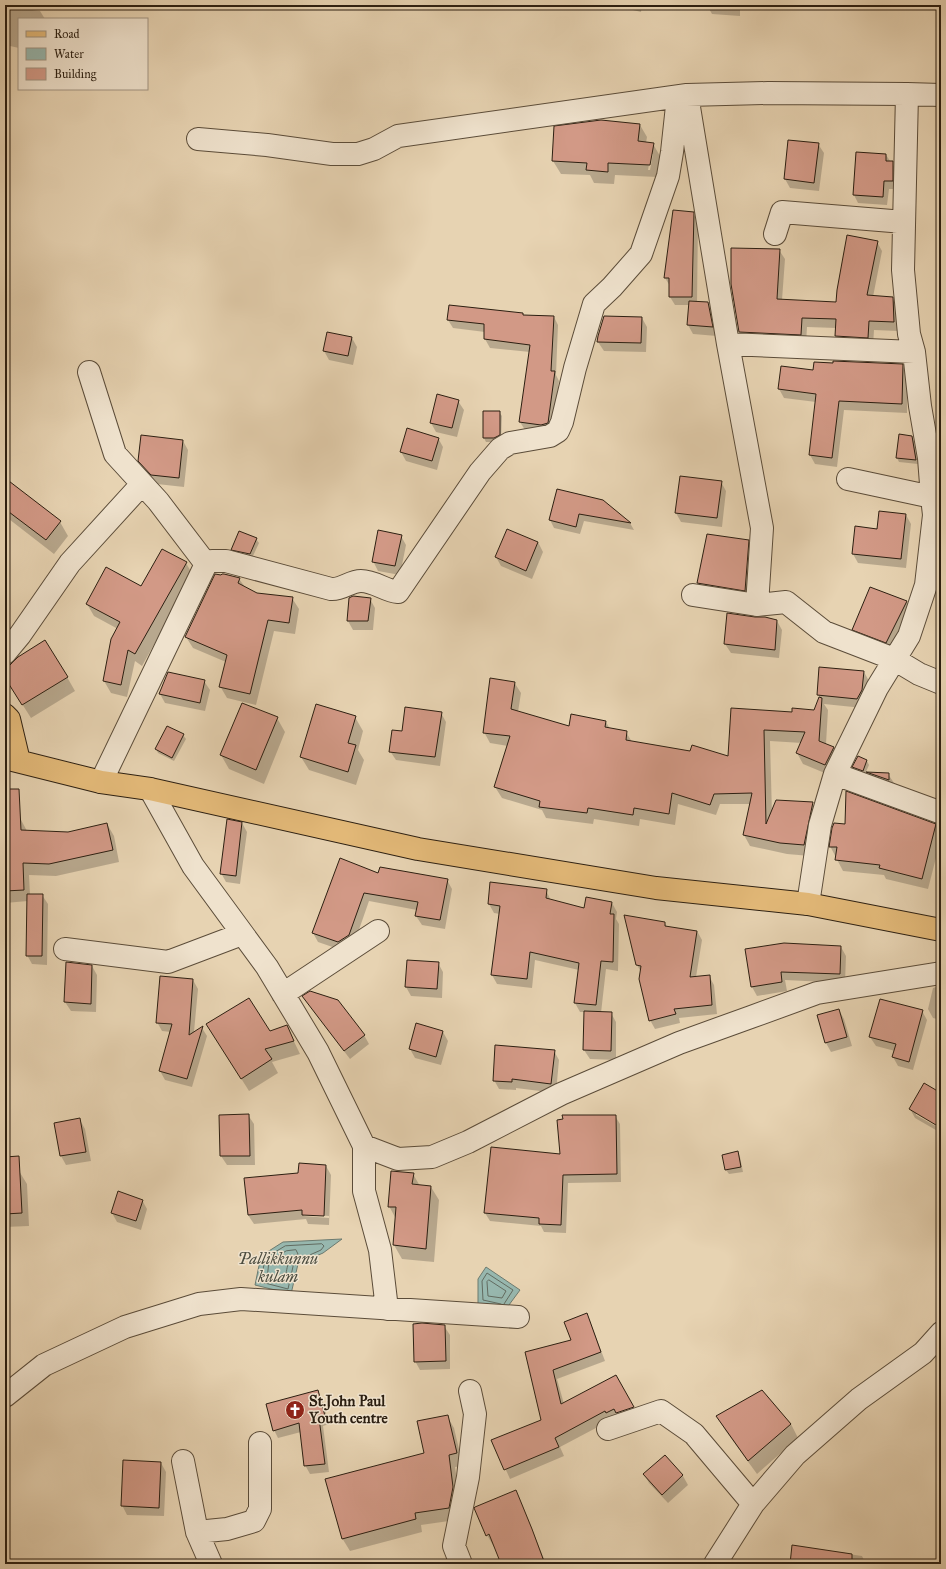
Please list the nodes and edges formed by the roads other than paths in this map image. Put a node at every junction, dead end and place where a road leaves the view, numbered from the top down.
1 (907, 94) junction
2 (687, 95) junction
3 (941, 95) edge
4 (198, 139) dead end
5 (904, 222) junction
6 (775, 234) dead end
7 (728, 344) junction
8 (914, 352) junction
9 (89, 372) dead end
10 (848, 479) dead end
11 (142, 484) junction
12 (936, 510) edge
13 (206, 564) junction
14 (934, 588) edge
15 (693, 595) dead end
16 (757, 605) junction
17 (5, 653) edge
18 (894, 659) junction
19 (941, 683) edge
20 (5, 715) edge
21 (12, 759) edge
22 (835, 774) junction
23 (102, 782) junction
24 (150, 789) junction
25 (939, 812) dead end
26 (808, 904) junction
27 (941, 930) edge
28 (378, 932) dead end
29 (242, 934) junction
30 (65, 949) dead end
31 (941, 973) edge
32 (283, 994) junction
33 (364, 1146) junction
34 (387, 1309) junction
35 (518, 1316) dead end
36 (941, 1333) edge
37 (470, 1391) dead end
38 (5, 1396) edge
39 (608, 1429) dead end
40 (260, 1443) dead end
41 (183, 1461) dead end
42 (753, 1504) junction
43 (197, 1532) junction
44 (211, 1564) edge
45 (461, 1564) edge
46 (715, 1564) edge

1 - 2 street
1 - 3 street
1 - 5 street
2 - 4 street
2 - 7 street
2 - 13 street
5 - 6 street
5 - 8 street
7 - 8 street
7 - 16 street
8 - 12 street
9 - 11 street
10 - 12 street
11 - 13 street
11 - 17 street
12 - 14 street
13 - 23 street
14 - 18 street
15 - 16 street
16 - 18 street
18 - 19 street
18 - 22 street
20 - 21 main road
21 - 23 main road
22 - 25 street
22 - 26 street
23 - 24 main road
24 - 26 main road
24 - 29 street
26 - 27 main road
28 - 32 street
29 - 30 street
29 - 32 street
31 - 33 street
32 - 33 street
33 - 34 street
34 - 35 street
34 - 38 street
36 - 42 street
37 - 45 street
39 - 42 street
40 - 43 street
41 - 43 street
42 - 46 street
43 - 44 street

